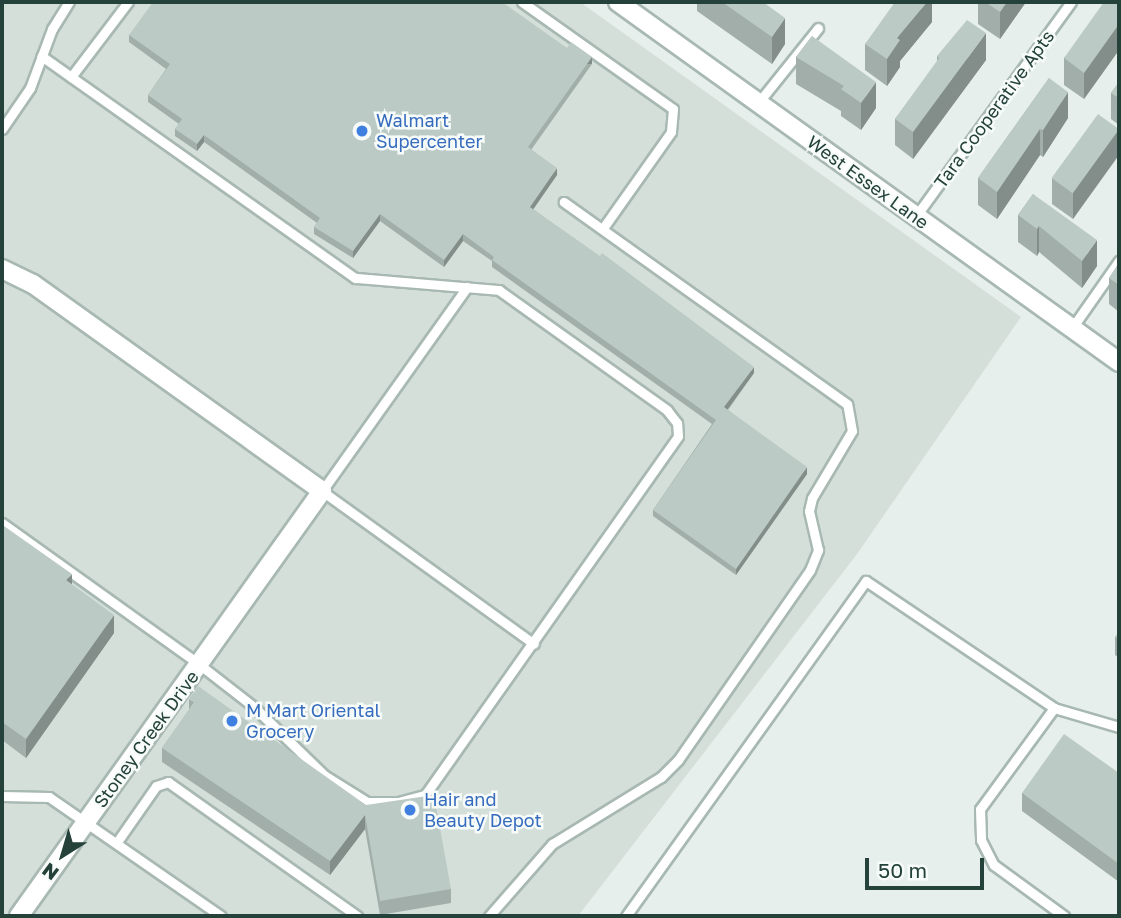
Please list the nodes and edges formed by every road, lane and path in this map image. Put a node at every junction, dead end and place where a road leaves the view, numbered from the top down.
1 (69, 2) edge
2 (128, 2) edge
3 (522, 2) edge
4 (618, 2) edge
5 (1071, 2) edge
6 (818, 27) dead end
7 (42, 56) junction
8 (71, 76) junction
9 (758, 103) junction
10 (2, 129) edge
11 (564, 202) dead end
12 (916, 216) junction
13 (603, 228) junction
14 (1119, 261) edge
15 (4, 276) edge
16 (467, 287) junction
17 (1072, 328) junction
18 (1119, 362) edge
19 (322, 491) junction
20 (2, 523) edge
21 (534, 644) junction
22 (200, 665) junction
23 (1055, 708) junction
24 (1119, 727) edge
25 (2, 796) edge
26 (87, 820) junction
27 (117, 842) junction
28 (19, 916) edge
29 (221, 916) edge
30 (357, 916) edge
31 (489, 916) edge
32 (626, 916) edge
33 (1064, 916) edge

1 - 7 lane
2 - 8 lane
3 - 13 lane
4 - 9 street, West Essex Lane
5 - 12 lane, Tara Cooperative Apts
6 - 9 lane
7 - 8 lane
7 - 10 lane
8 - 16 lane
9 - 12 street, West Essex Lane
11 - 13 lane
12 - 17 street, West Essex Lane
13 - 31 lane
14 - 17 lane
15 - 19 street
16 - 19 lane
16 - 21 lane
17 - 18 street, West Essex Lane
19 - 21 lane
19 - 22 street, Stoney Creek Drive
20 - 22 lane
21 - 22 lane
22 - 26 street, Stoney Creek Drive
23 - 24 lane
23 - 32 lane
23 - 33 lane
25 - 26 lane
26 - 27 lane
26 - 28 street, Stoney Creek Drive
27 - 29 lane
27 - 30 lane

